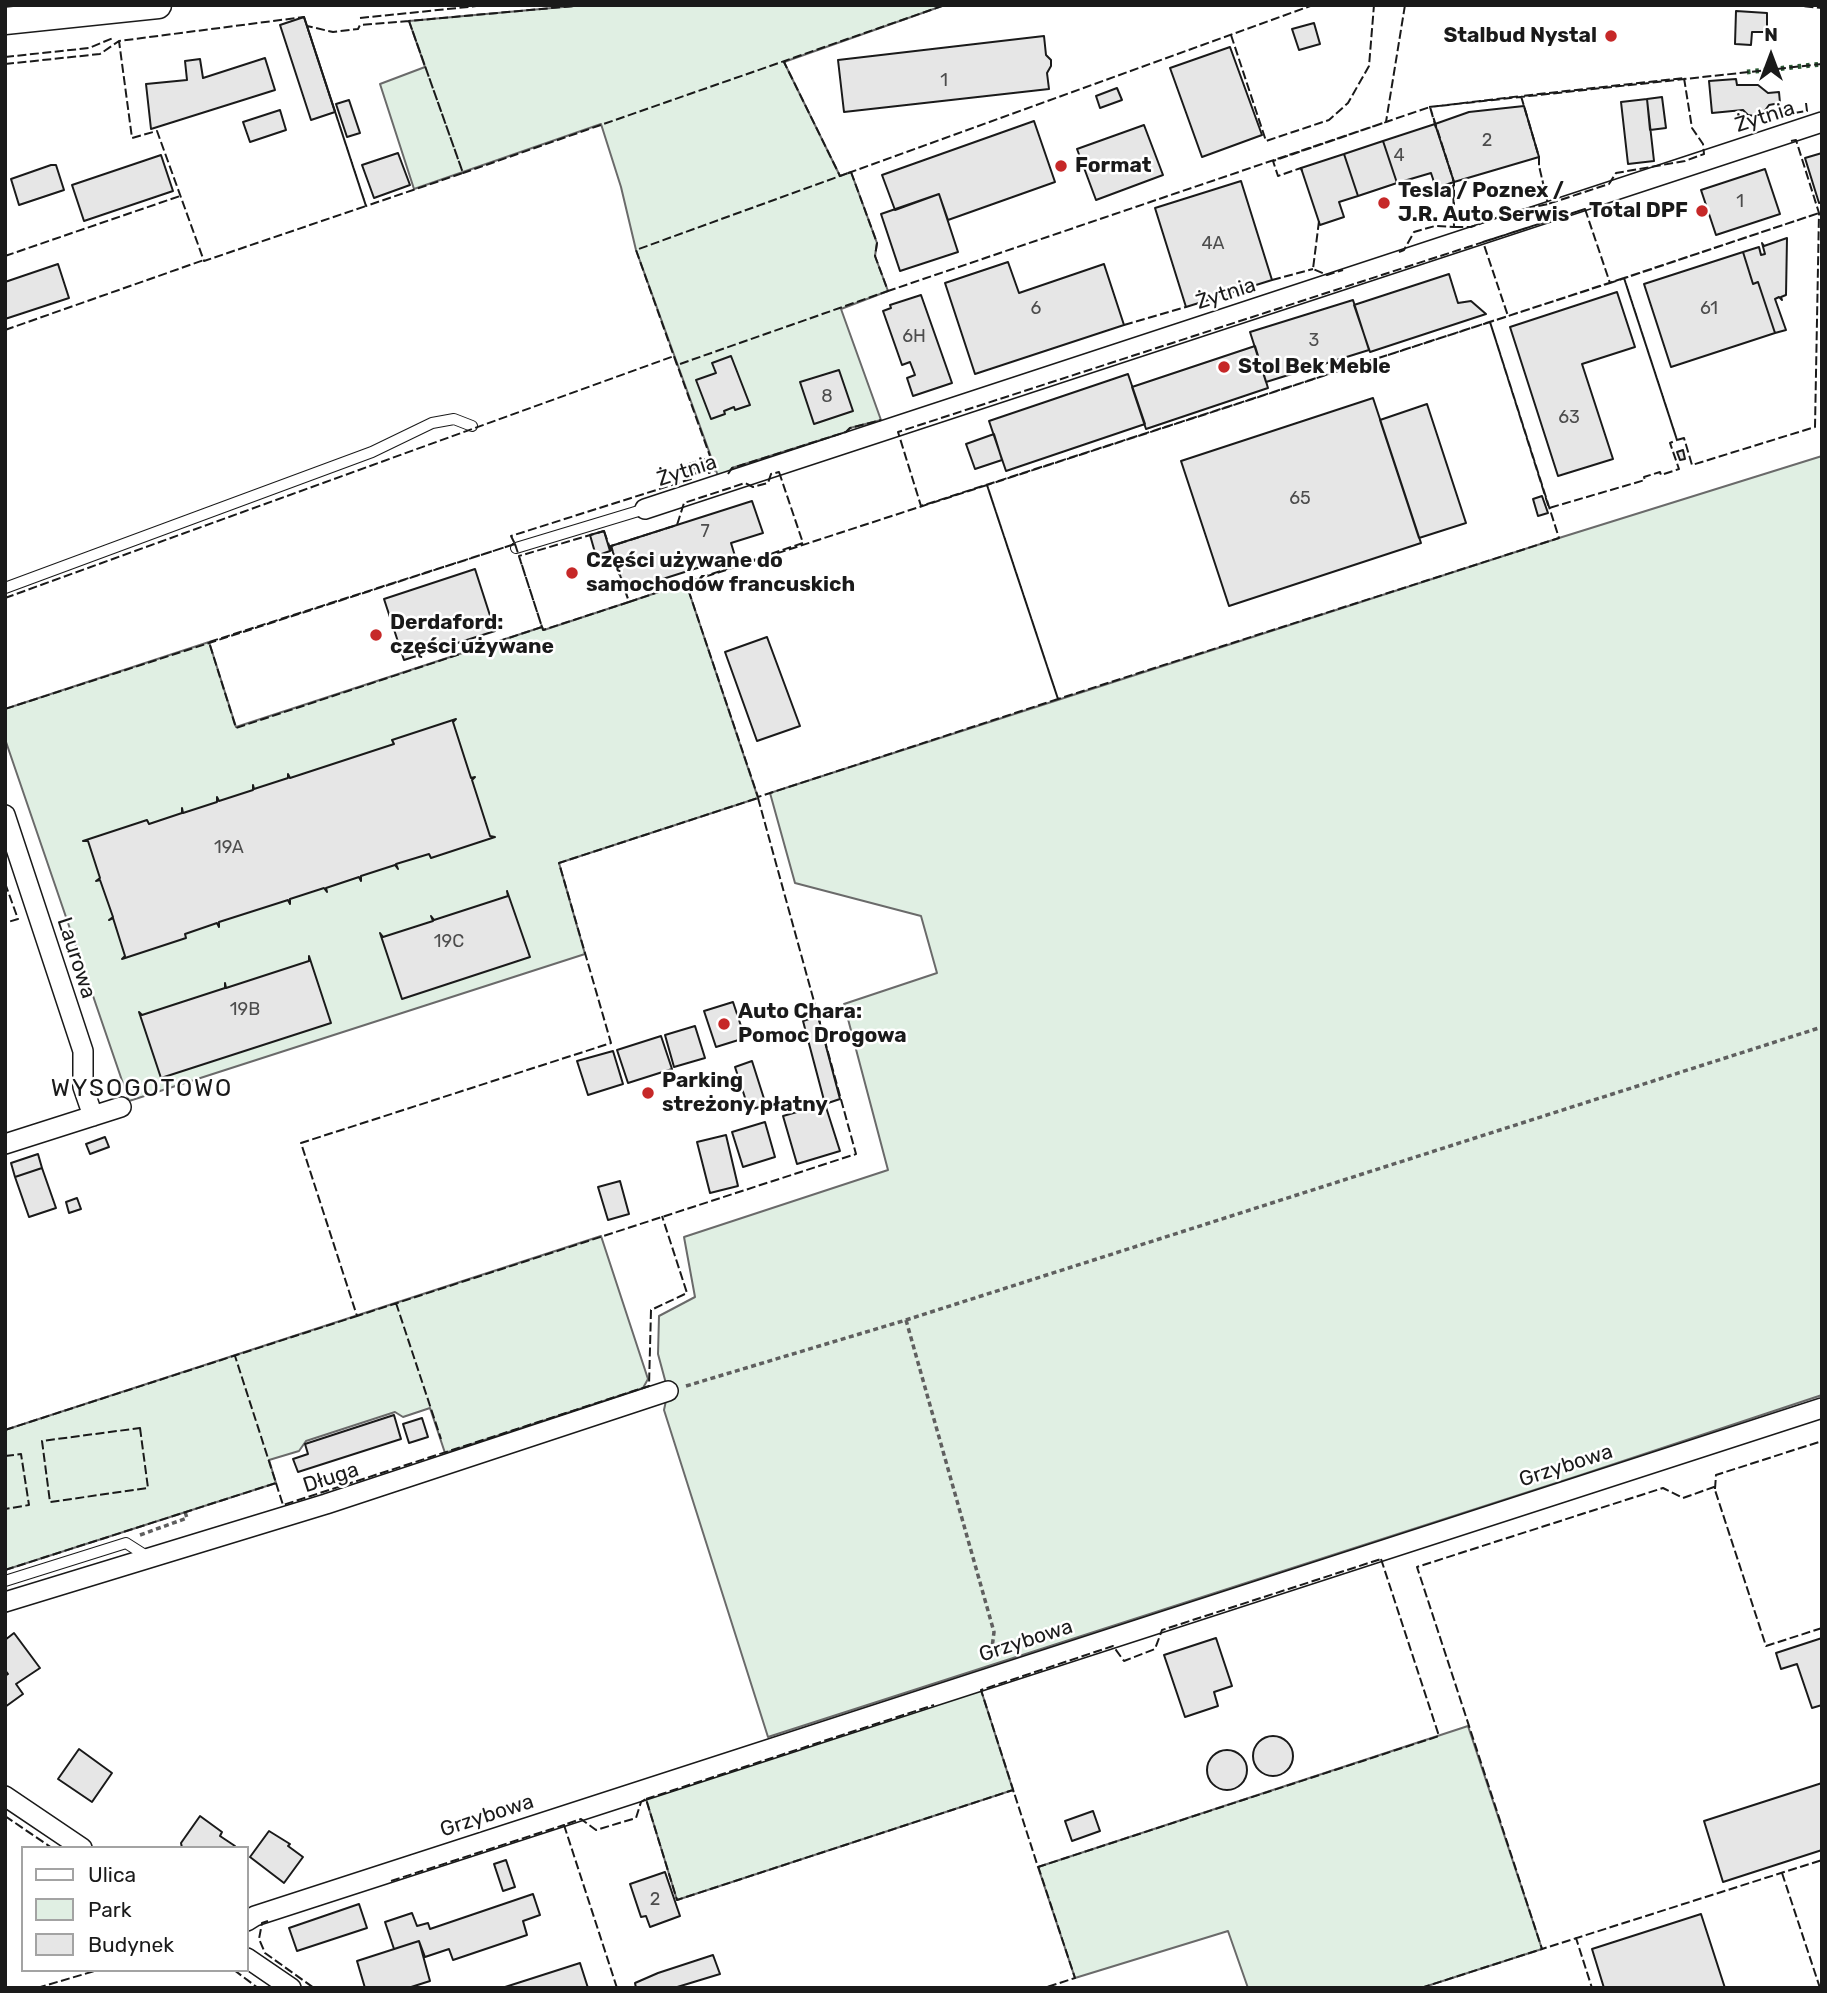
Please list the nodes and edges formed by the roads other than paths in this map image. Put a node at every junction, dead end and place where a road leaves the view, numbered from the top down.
1 (158, 5) edge
2 (5, 21) edge
3 (1822, 122) edge
4 (472, 426) dead end
5 (645, 509) joint
6 (516, 548) dead end
7 (5, 588) edge
8 (5, 816) edge
9 (121, 1107) dead end
10 (93, 1116) junction
11 (5, 1144) edge
12 (668, 1391) road end
13 (1822, 1408) edge
14 (148, 1557) junction
15 (5, 1581) edge
16 (5, 1602) edge
17 (5, 1796) edge
18 (79, 1846) edge
19 (248, 1921) edge
20 (248, 1959) edge
21 (291, 1988) edge

1 - 2 main road
3 - 5 street, Żytnia
4 - 7 lane
5 - 6 lane
8 - 10 street, Laurowa
9 - 10 street
10 - 11 street
12 - 14 street, Długa
13 - 19 street, Grzybowa
14 - 15 lane
14 - 16 street, Długa
17 - 18 street
20 - 21 street

